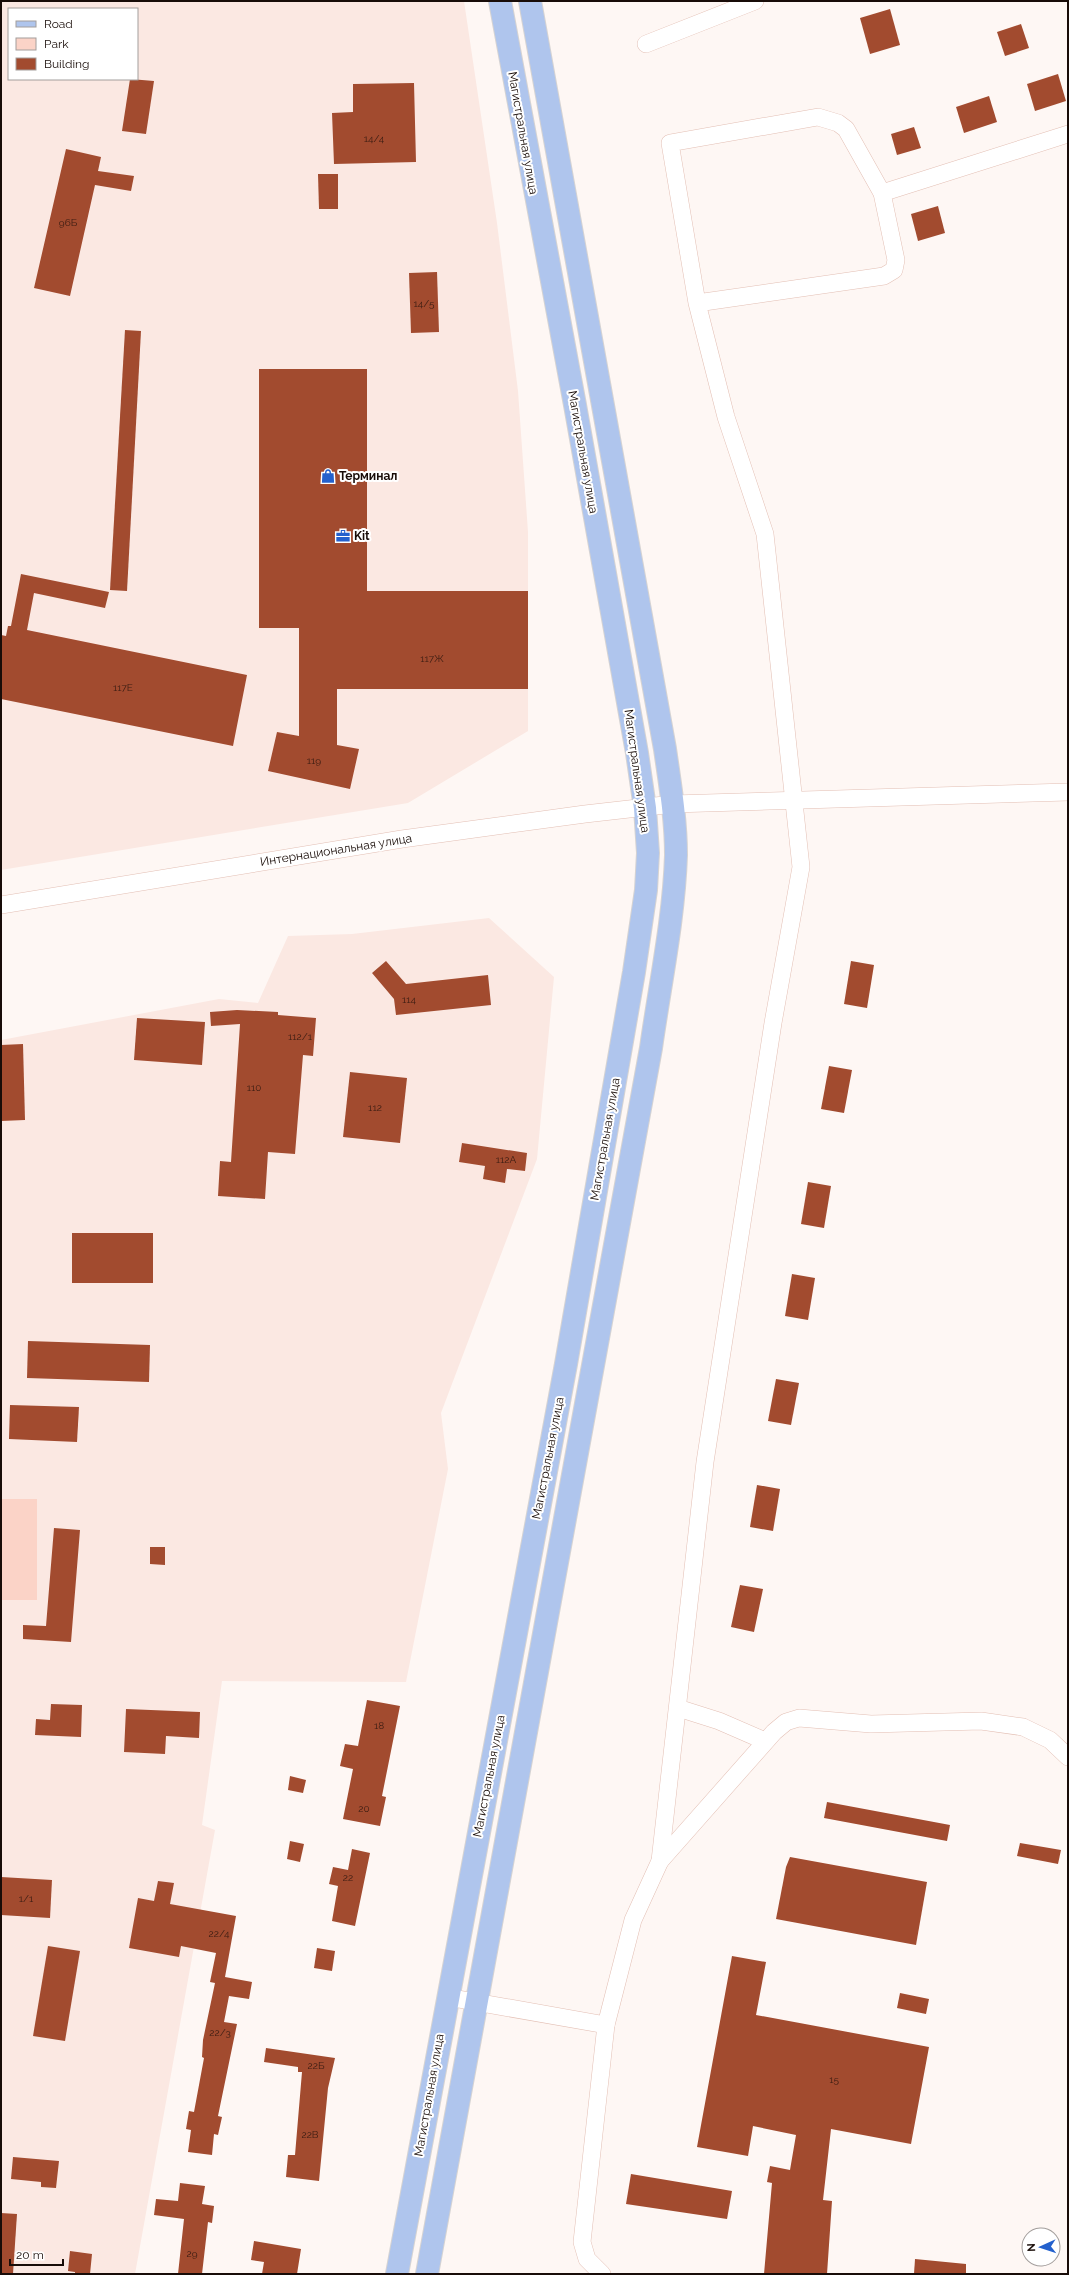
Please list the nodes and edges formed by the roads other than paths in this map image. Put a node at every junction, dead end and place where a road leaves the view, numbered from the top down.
1 (500, 1) edge
2 (530, 1) edge
3 (755, 1) edge
4 (646, 44) dead end
5 (1068, 134) edge
6 (882, 193) junction
7 (698, 303) junction
8 (1068, 792) edge
9 (794, 800) junction
10 (673, 804) junction
11 (645, 808) junction
12 (1, 904) edge
13 (678, 1708) junction
14 (766, 1741) junction
15 (1068, 1757) edge
16 (660, 1861) junction
17 (447, 1998) junction
18 (476, 2002) junction
19 (606, 2025) junction
20 (397, 2274) edge
21 (427, 2274) edge
22 (602, 2274) edge

1 - 11 main road, Магистральная улица
2 - 10 main road
3 - 4 street
5 - 6 street
6 - 7 street
6 - 7 street
7 - 9 street
8 - 9 street, Интернациональная улица
9 - 10 street, Интернациональная улица
9 - 13 street
10 - 11 street, Интернациональная улица
10 - 18 main road
11 - 12 street, Интернациональная улица
11 - 17 main road, Магистральная улица
13 - 14 street
13 - 16 street
14 - 15 street
14 - 16 street
16 - 19 street
17 - 18 street
17 - 20 main road, Магистральная улица
18 - 19 street
18 - 21 main road
19 - 22 street

